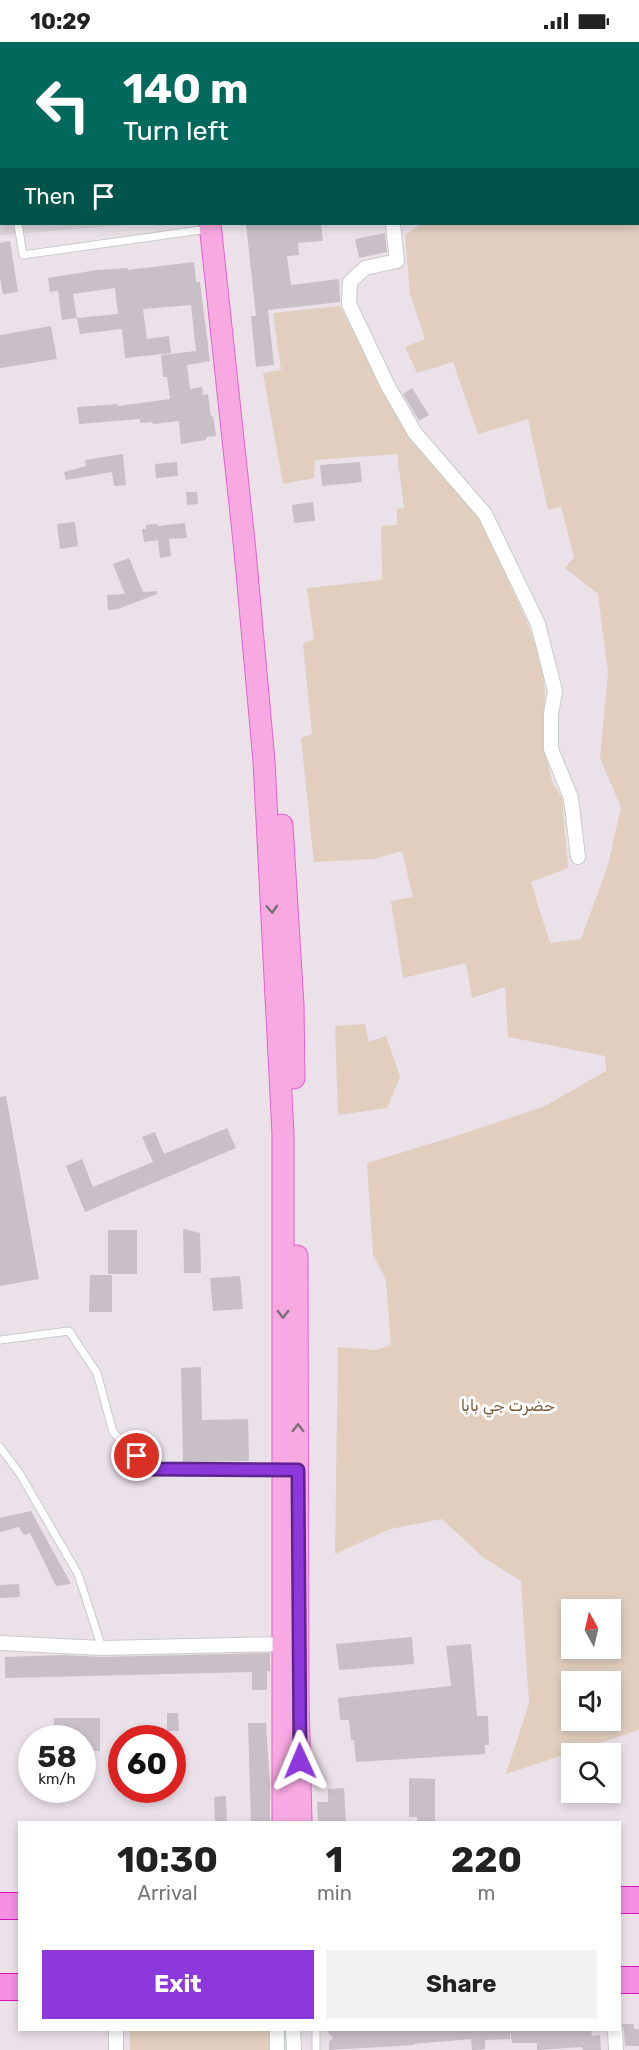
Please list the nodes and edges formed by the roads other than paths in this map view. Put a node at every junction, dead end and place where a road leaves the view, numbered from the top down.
1 (18, 225) edge
2 (393, 225) edge
3 (216, 232) edge
4 (578, 857) dead end
5 (0, 1340) edge
6 (0, 1447) edge
7 (291, 1470) junction
8 (0, 1643) edge
9 (283, 1644) junction
10 (102, 1648) junction
11 (291, 1700) junction
12 (283, 1821) edge
13 (301, 1821) edge
14 (621, 1900) edge
15 (639, 1900) edge
16 (0, 1906) edge
17 (18, 1906) edge
18 (621, 1980) edge
19 (639, 1980) edge
20 (0, 1987) edge
21 (18, 1987) edge
22 (116, 2031) edge
23 (277, 2031) edge
24 (293, 2031) edge
25 (316, 2031) edge
26 (615, 2031) edge
27 (116, 2050) edge
28 (277, 2050) edge
29 (294, 2050) edge
30 (316, 2050) edge
31 (616, 2050) edge

1 - 3 lane
2 - 4 street
3 - 7 main road
5 - 7 lane
6 - 10 lane
7 - 9 main road
7 - 11 main road
8 - 10 street
9 - 10 street
9 - 11 main road
11 - 12 main road
11 - 13 main road
14 - 15 highway
16 - 17 highway
18 - 19 highway
20 - 21 highway
22 - 27 street
23 - 28 street
24 - 29 street
25 - 30 lane
26 - 31 street

